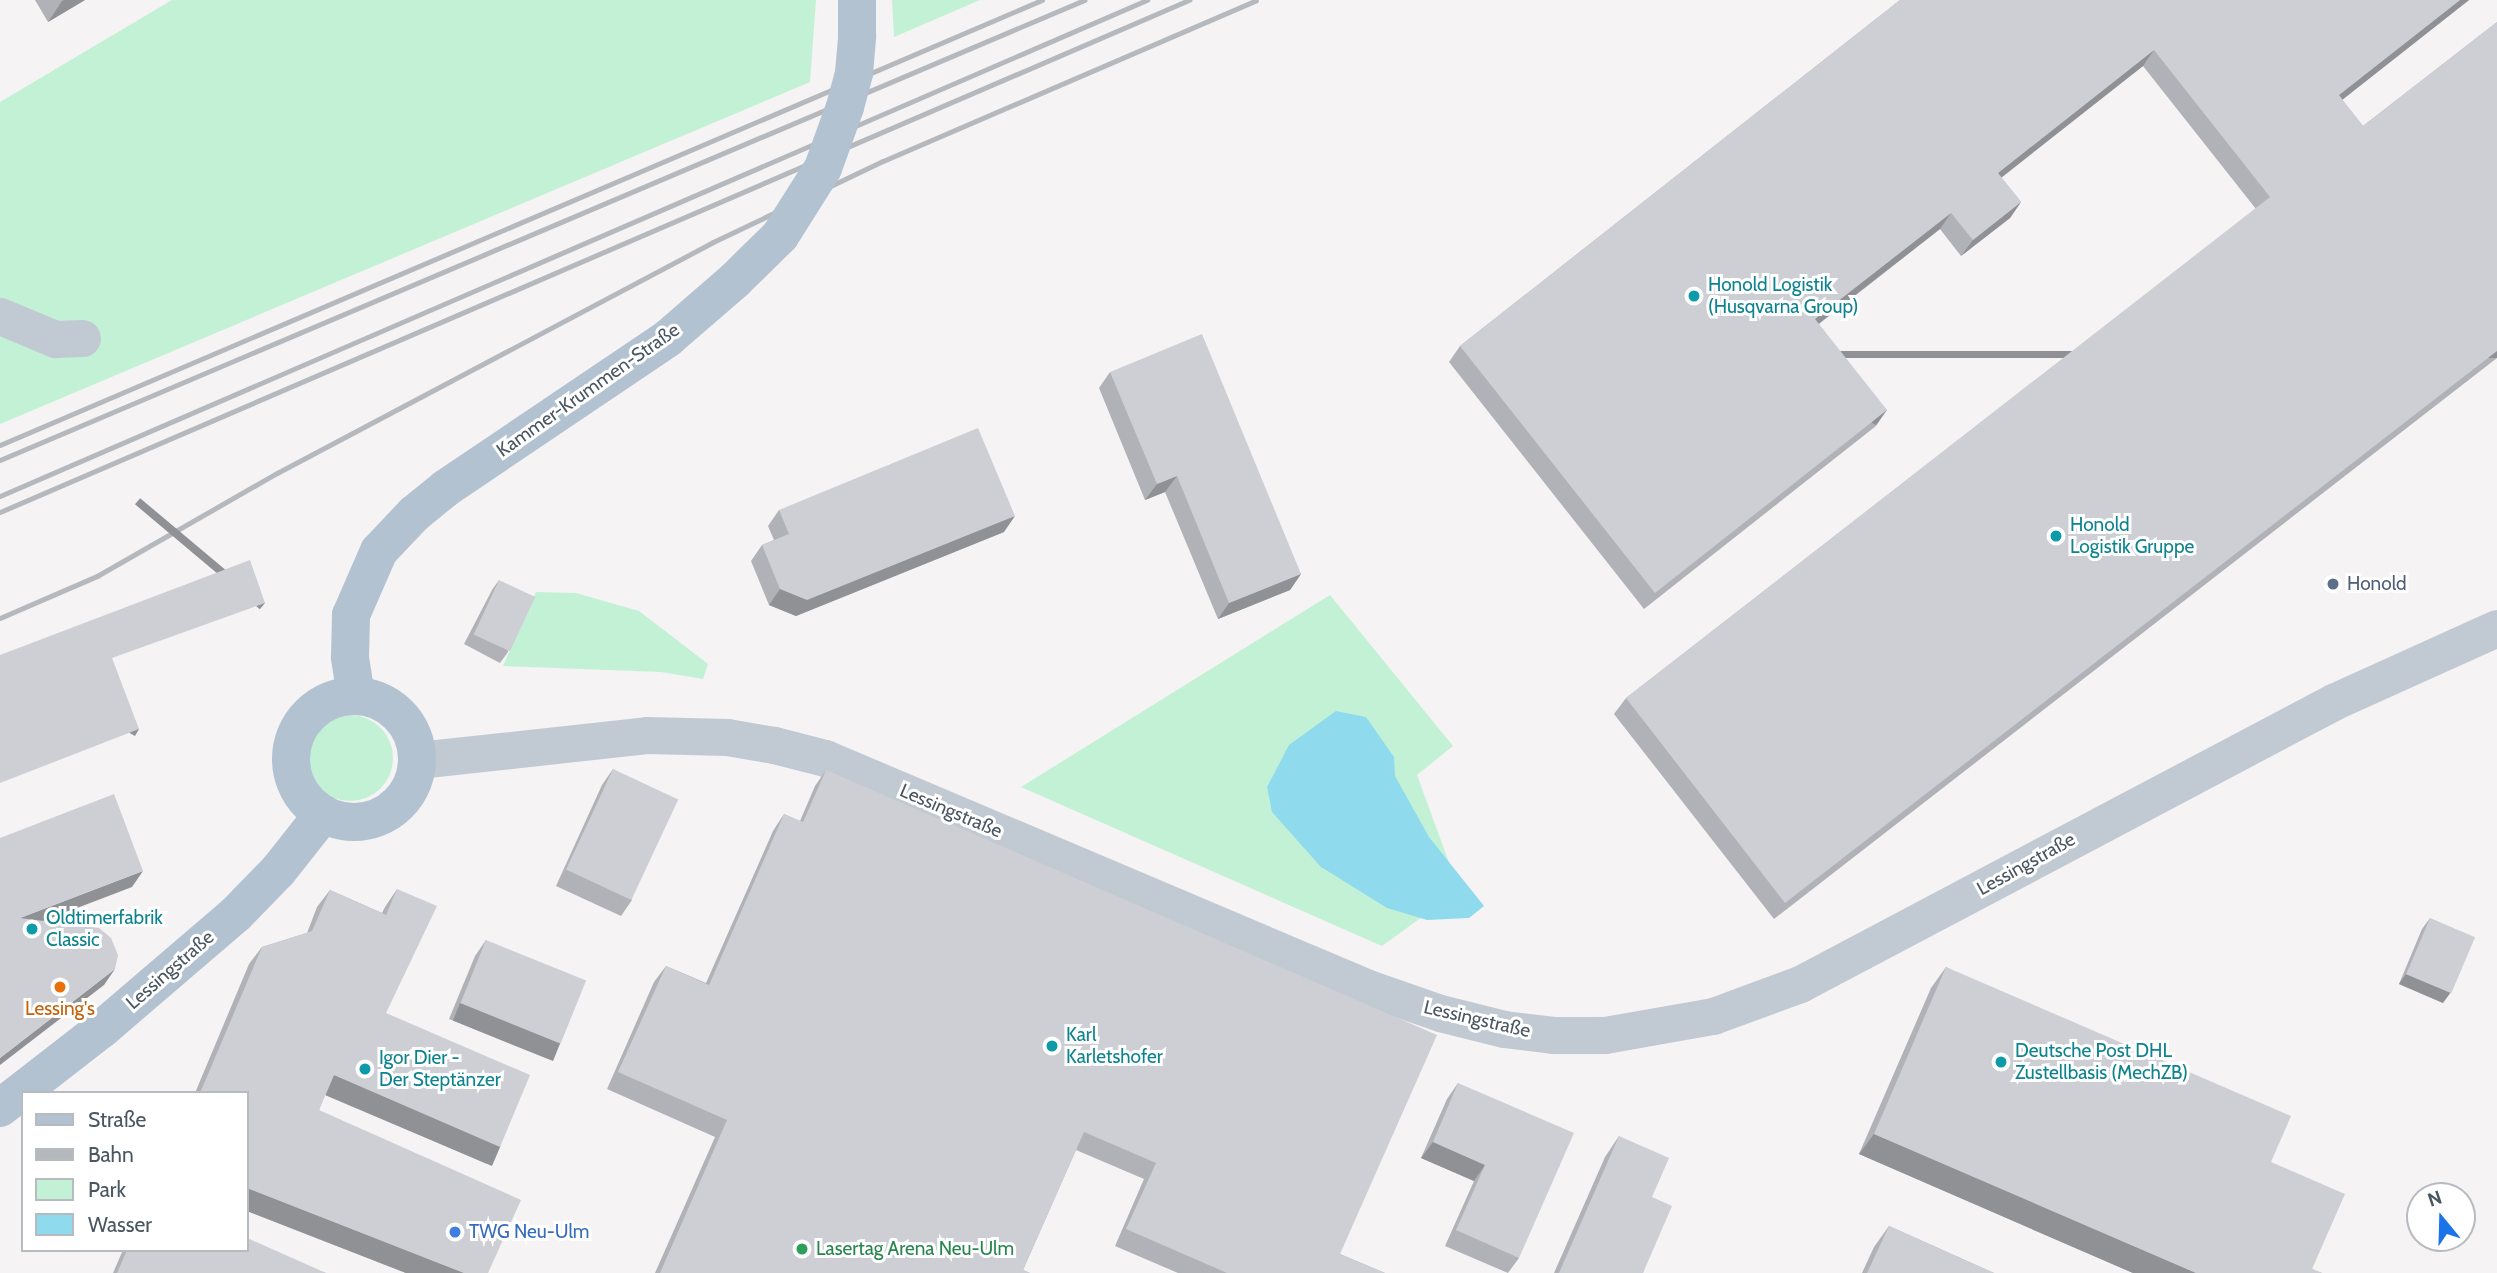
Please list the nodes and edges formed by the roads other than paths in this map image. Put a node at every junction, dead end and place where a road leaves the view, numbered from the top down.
1 (857, 18) edge
2 (0, 316) edge
3 (82, 338) dead end
4 (2497, 628) edge
5 (356, 696) junction
6 (418, 760) junction
7 (323, 814) junction
8 (22, 1091) edge
9 (21, 1092) edge
10 (0, 1108) edge

1 - 5 main road, Kammer-Krummen-Straße, bridge
2 - 3 street
4 - 6 street, Lessingstraße
5 - 6 main road
5 - 7 main road
6 - 7 main road
7 - 8 main road, Lessingstraße
9 - 10 main road, Lessingstraße

